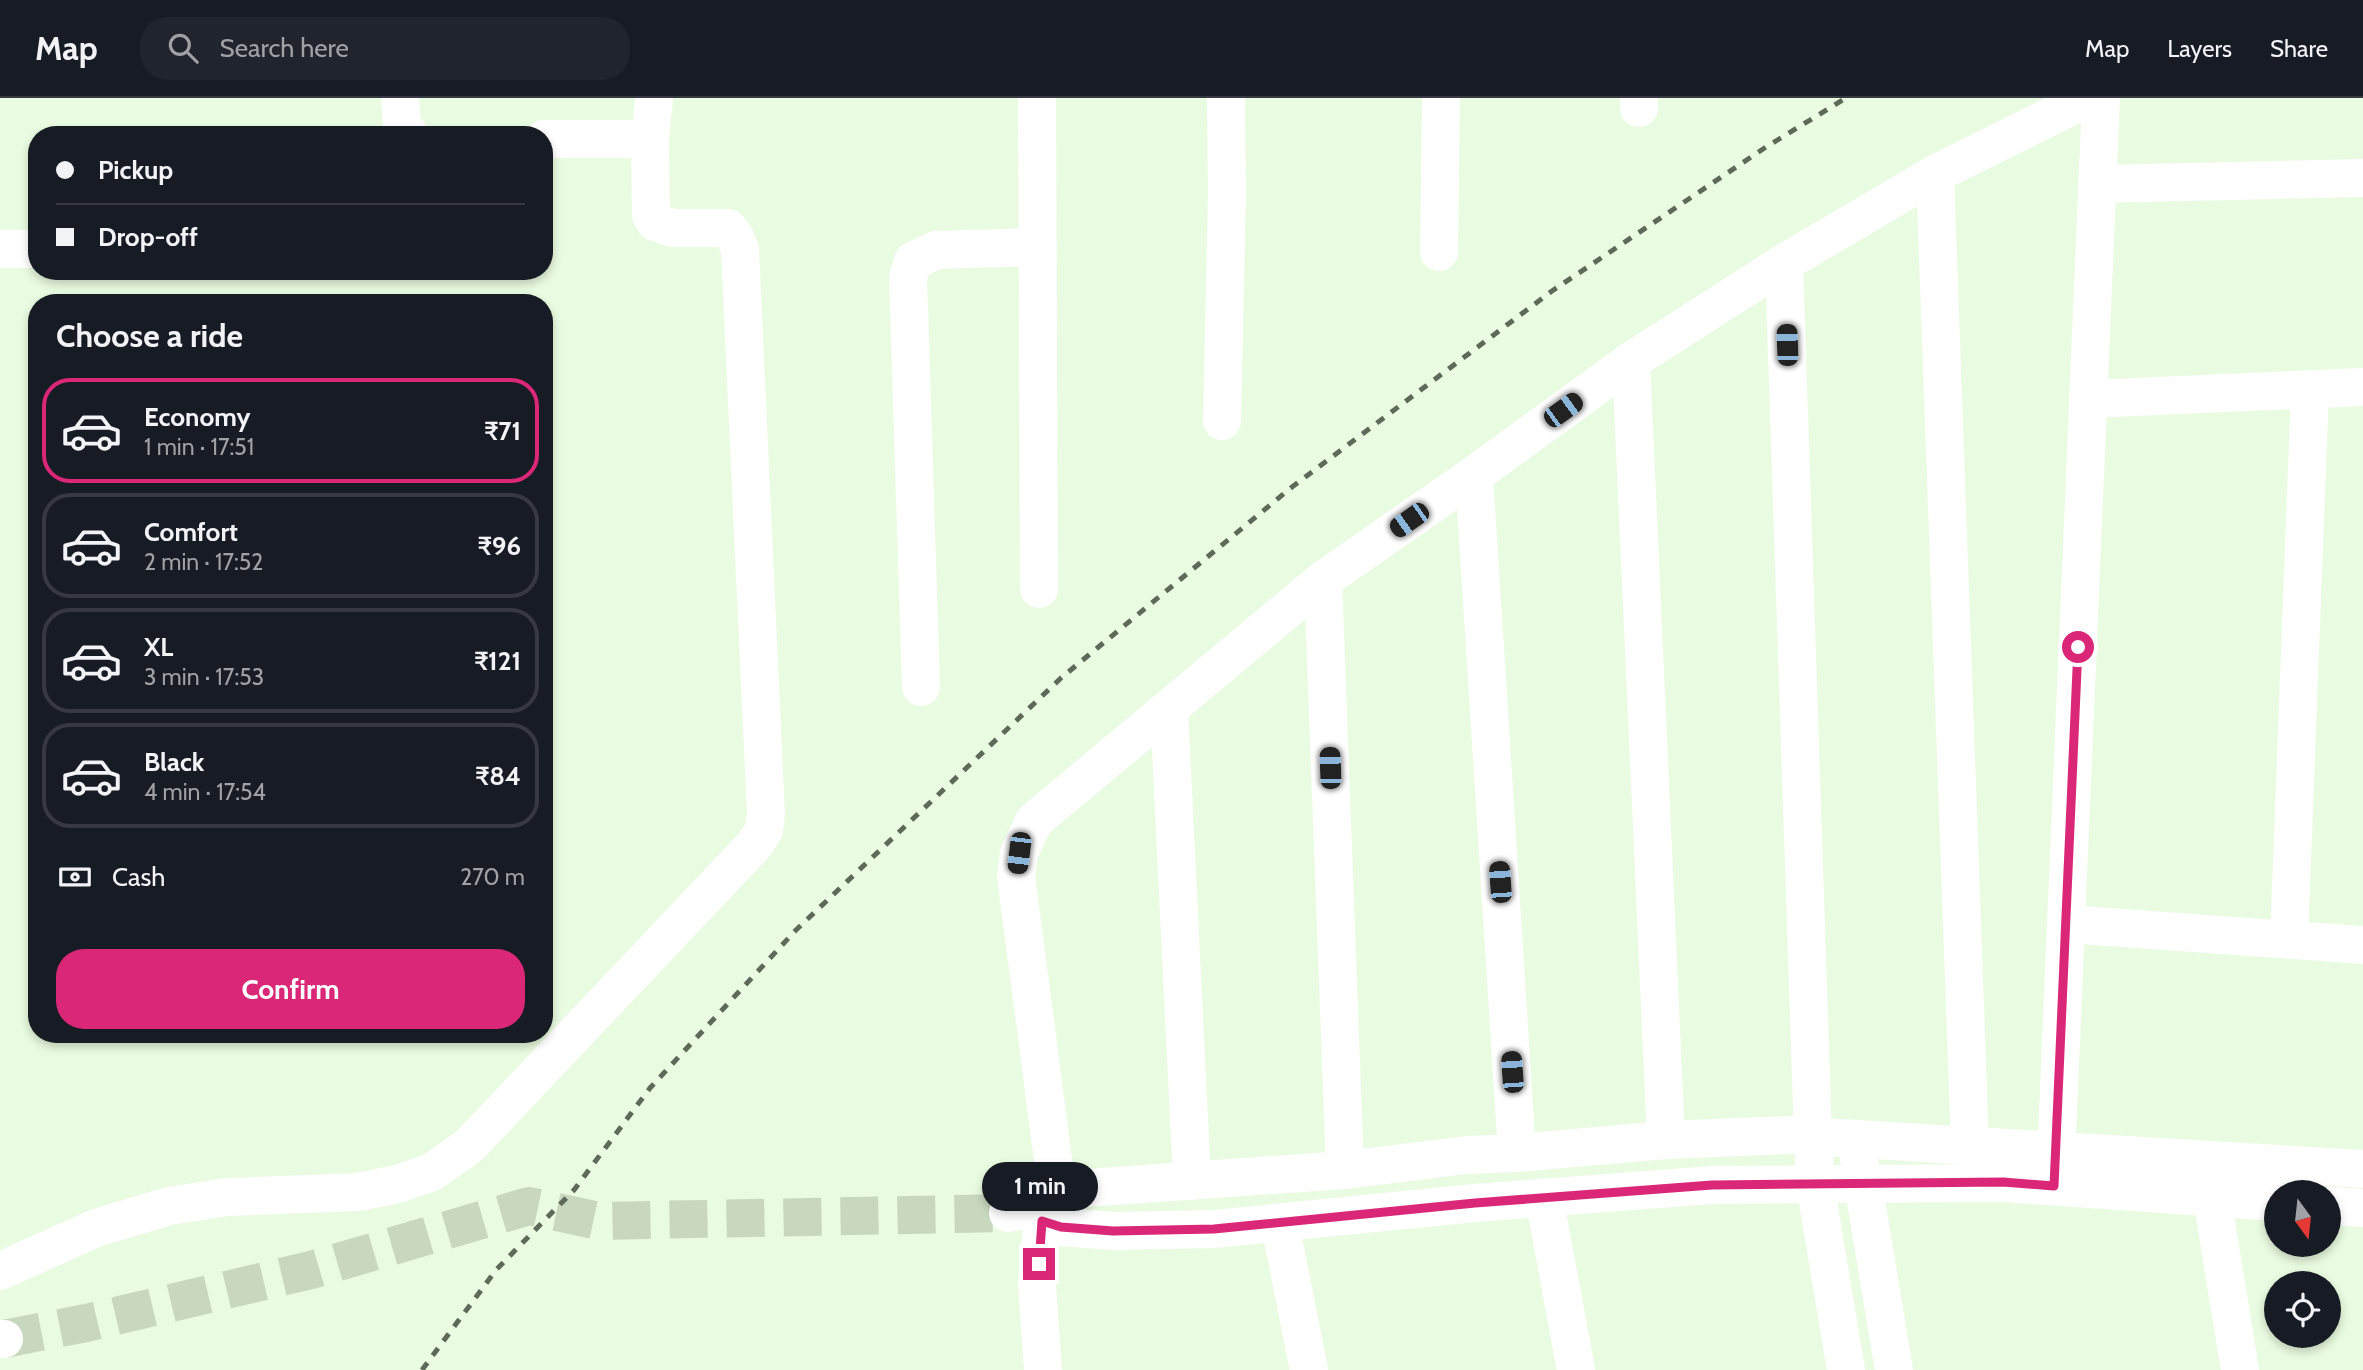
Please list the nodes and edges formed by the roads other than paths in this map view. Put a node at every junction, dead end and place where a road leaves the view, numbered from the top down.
1 (400, 98) edge
2 (654, 98) edge
3 (1037, 98) edge
4 (1226, 98) edge
5 (1441, 98) edge
6 (2088, 98) edge
7 (2101, 98) edge
8 (403, 126) edge
9 (553, 139) edge
10 (650, 139) junction
11 (1935, 174) junction
12 (2363, 178) edge
13 (2097, 184) junction
14 (1038, 247) junction
15 (28, 248) edge
16 (0, 249) edge
17 (1438, 252) dead end
18 (1784, 263) junction
19 (1630, 360) junction
20 (2363, 387) edge
21 (2310, 389) junction
22 (2088, 399) junction
23 (1222, 421) dead end
24 (1474, 475) junction
25 (1323, 580) junction
26 (1039, 590) dead end
27 (921, 687) dead end
28 (1169, 709) junction
29 (2067, 923) junction
30 (2290, 940) junction
31 (2363, 945) edge
32 (1813, 1138) junction
33 (1856, 1139) junction
34 (1666, 1140) junction
35 (1970, 1146) junction
36 (1517, 1153) junction
37 (2056, 1169) junction
38 (2363, 1169) edge
39 (1345, 1170) junction
40 (1192, 1181) junction
41 (1815, 1184) junction
42 (1863, 1184) junction
43 (1544, 1198) junction
44 (2212, 1198) junction
45 (2264, 1201) edge
46 (2342, 1207) edge
47 (2363, 1208) edge
48 (1033, 1209) junction
49 (1280, 1224) junction
50 (0, 1271) edge
51 (1043, 1370) edge
52 (1309, 1370) edge
53 (1576, 1370) edge
54 (1846, 1370) edge
55 (1894, 1370) edge
56 (2240, 1370) edge

1 - 8 street
2 - 10 street
3 - 14 street
4 - 23 street
5 - 17 street
6 - 11 street
7 - 13 street
9 - 10 street
10 - 50 street
11 - 18 street
11 - 35 street
12 - 13 street
13 - 22 street
14 - 26 street
14 - 27 street
15 - 16 street
18 - 19 street
18 - 32 street
19 - 24 street
19 - 34 street
20 - 21 street
21 - 22 street
21 - 30 street
22 - 29 street
24 - 25 street
24 - 36 street
25 - 28 street
25 - 39 street
28 - 40 street
28 - 48 street
29 - 30 street
29 - 37 street
30 - 31 street
32 - 33 street
32 - 34 street
32 - 41 street
33 - 35 street
33 - 42 street
34 - 36 street
35 - 37 street
36 - 39 street
37 - 38 street
37 - 42 street
37 - 44 street
39 - 40 street
40 - 48 street
41 - 42 street
41 - 43 street
41 - 54 street
42 - 55 street
43 - 49 street
43 - 53 street
44 - 45 street
44 - 56 street
46 - 47 street
48 - 49 street
48 - 51 street
49 - 52 street

